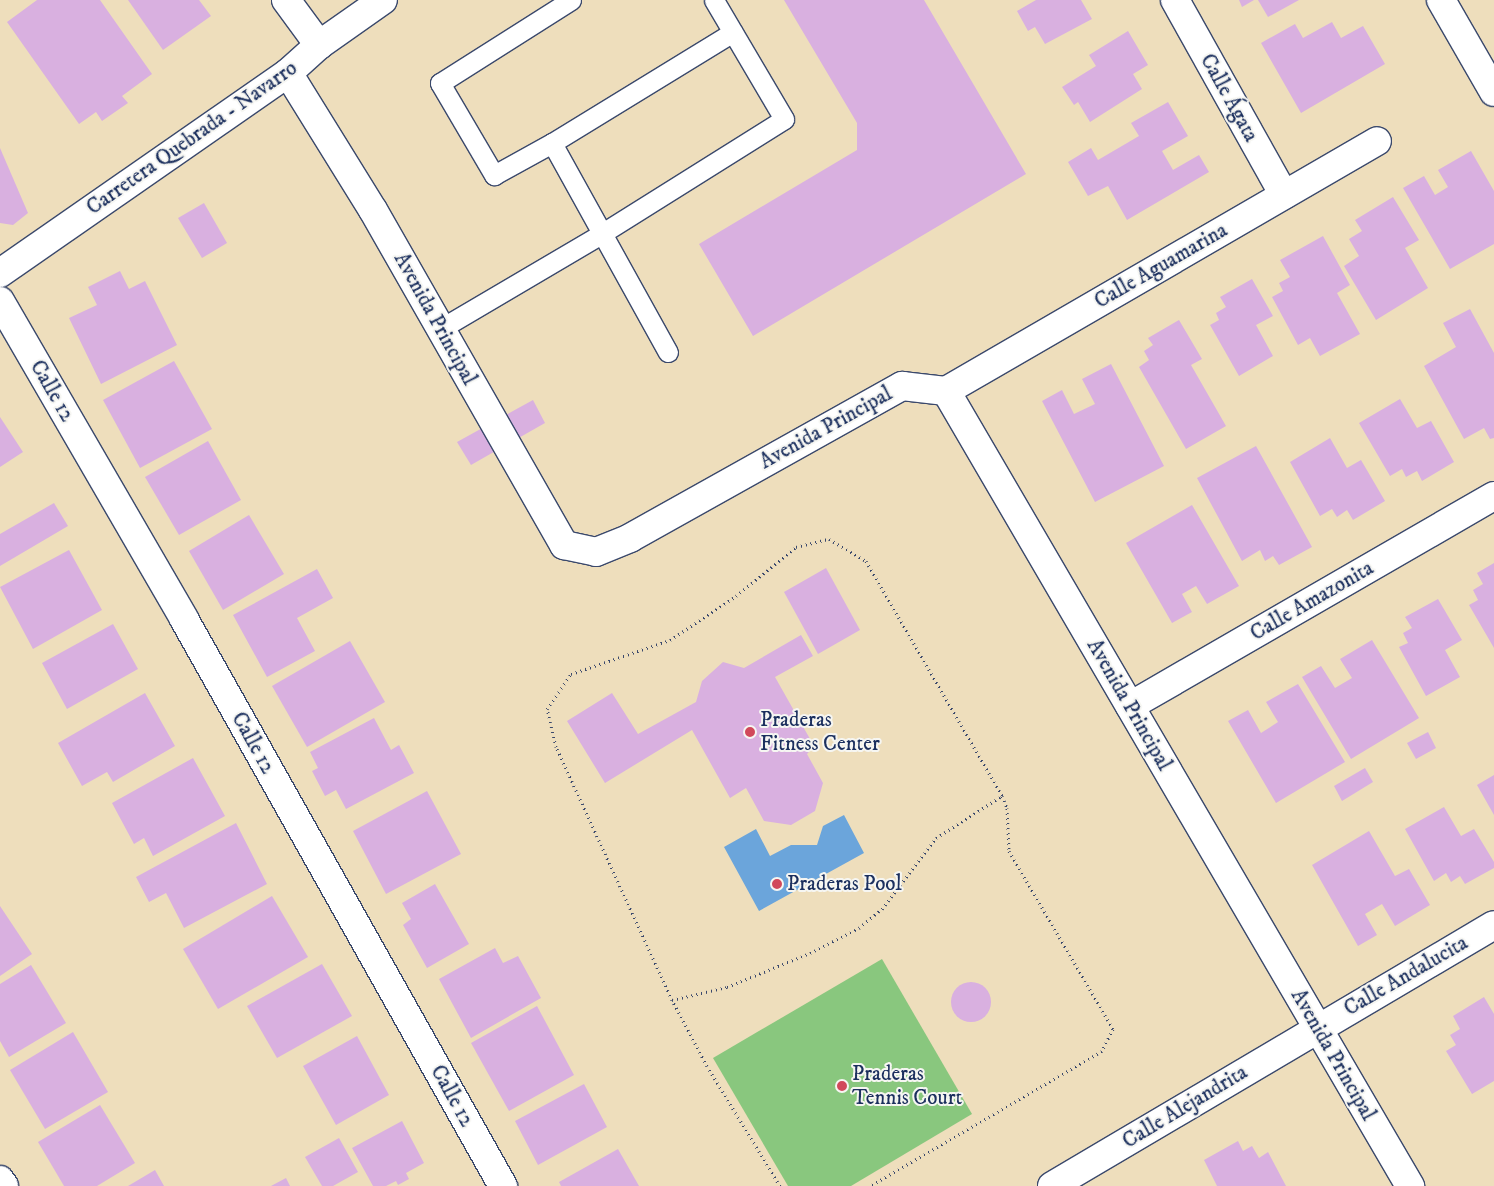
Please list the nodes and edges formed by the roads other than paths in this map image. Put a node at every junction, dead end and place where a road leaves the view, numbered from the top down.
1 (286, 0) edge
2 (383, 0) edge
3 (571, 0) edge
4 (714, 0) edge
5 (1175, 0) edge
6 (1441, 0) edge
7 (733, 32) junction
8 (319, 45) junction
9 (288, 73) junction
10 (1494, 92) edge
11 (1377, 141) dead end
12 (552, 143) junction
13 (1284, 195) junction
14 (601, 234) junction
15 (0, 274) edge
16 (0, 301) edge
17 (440, 329) junction
18 (668, 352) dead end
19 (946, 391) junction
20 (1494, 496) edge
21 (1130, 706) junction
22 (1494, 925) edge
23 (1318, 1028) junction
24 (0, 1180) edge
25 (4, 1186) edge
26 (503, 1186) edge
27 (1052, 1186) edge
28 (1410, 1186) edge

1 - 8 street
2 - 8 street, Carretera Quebrada - Navarro
3 - 12 lane
4 - 7 lane
5 - 13 street, Calle Ágata
6 - 10 street
7 - 12 lane
7 - 14 lane
8 - 9 street, Carretera Quebrada - Navarro
9 - 15 street, Carretera Quebrada - Navarro
9 - 17 street, Avenida Principal
11 - 13 street, Calle Aguamarina
12 - 14 lane
13 - 19 street, Calle Aguamarina
14 - 17 lane
14 - 18 lane
16 - 26 street, Calle 12
17 - 19 street, Avenida Principal
19 - 21 street, Avenida Principal
20 - 21 street, Calle Amazonita
21 - 23 street, Avenida Principal
22 - 23 street, Calle Andalucita
23 - 27 street, Calle Alejandrita
23 - 28 street, Avenida Principal
24 - 25 street

